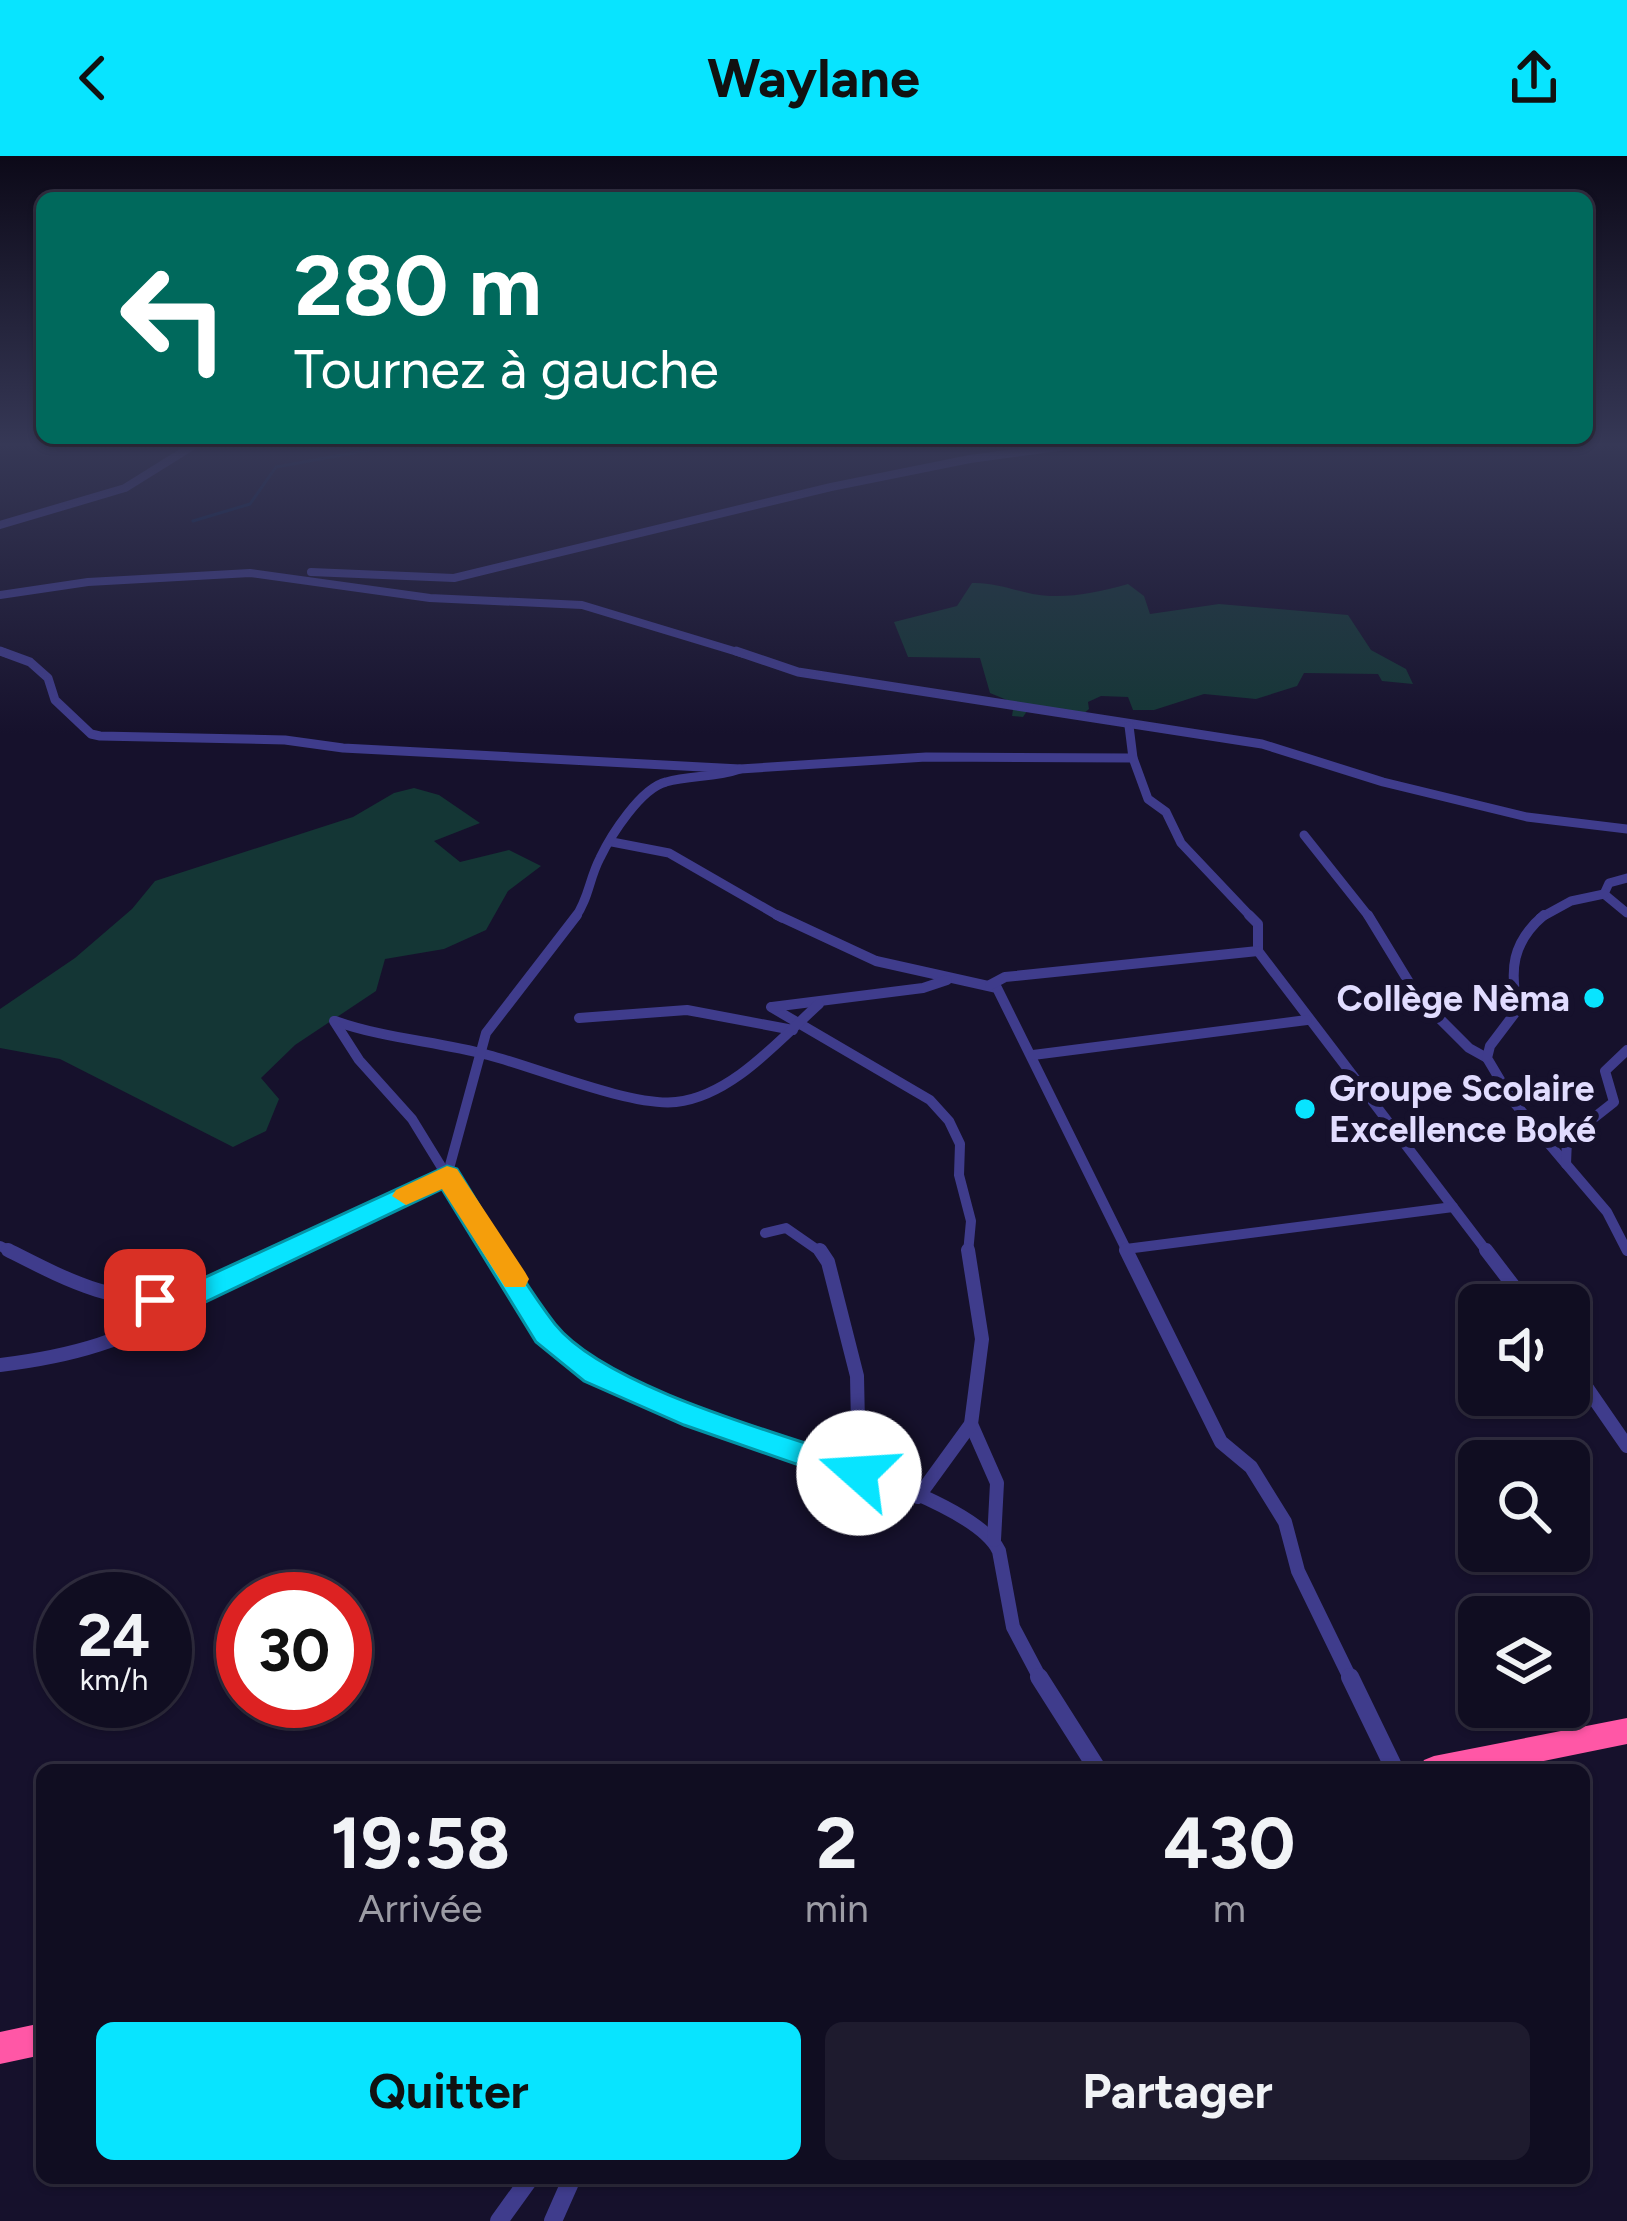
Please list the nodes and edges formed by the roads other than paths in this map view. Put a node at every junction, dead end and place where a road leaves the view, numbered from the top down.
1 (606, 541) edge
2 (250, 573) junction
3 (0, 596) edge
4 (0, 650) edge
5 (1129, 726) junction
6 (1133, 758) junction
7 (740, 769) junction
8 (1627, 829) edge
9 (1304, 835) dead end
10 (612, 842) junction
11 (1627, 878) edge
12 (1604, 894) junction
13 (1627, 914) edge
14 (1258, 952) junction
15 (948, 980) junction
16 (990, 985) junction
17 (819, 1004) junction
18 (579, 1018) dead end
19 (1307, 1019) junction
20 (796, 1027) junction
21 (1627, 1050) edge
22 (482, 1053) junction
23 (1033, 1054) junction
24 (1487, 1058) junction
25 (1566, 1164) junction
26 (447, 1175) junction
27 (1454, 1207) junction
28 (765, 1233) dead end
29 (0, 1246) edge
30 (1126, 1249) junction
31 (1627, 1252) edge
32 (1512, 1284) edge
33 (189, 1297) junction
34 (0, 1365) edge
35 (1590, 1392) edge
36 (971, 1424) junction
37 (1627, 1446) edge
38 (859, 1473) junction
39 (918, 1497) junction
40 (994, 1540) junction
41 (1627, 1731) edge
42 (1095, 1764) edge
43 (1392, 1764) edge
44 (1464, 1764) edge
45 (36, 2040) edge
46 (0, 2048) edge
47 (526, 2184) edge
48 (569, 2184) edge
49 (499, 2221) edge
50 (553, 2221) edge

1 - 2 street
2 - 3 street
2 - 5 street
4 - 7 street
5 - 6 street
5 - 8 street
6 - 7 street
6 - 14 street
7 - 10 street
9 - 24 street
10 - 15 street
10 - 22 street
11 - 12 street
12 - 13 street
12 - 24 street
14 - 16 street
14 - 19 street
15 - 16 street
15 - 17 street
16 - 23 street
17 - 20 street
17 - 20 street
18 - 20 street
19 - 23 street
19 - 27 street
20 - 22 street
20 - 36 street
21 - 25 street
22 - 26 street
22 - 26 street
23 - 30 street
24 - 25 street
25 - 31 street
26 - 33 street
26 - 38 street
27 - 30 street
27 - 32 street
28 - 38 street
29 - 33 street
30 - 43 street
33 - 34 street
35 - 37 street
36 - 39 street
36 - 40 street
38 - 39 street
39 - 40 street
40 - 42 street
41 - 44 highway
45 - 46 highway
47 - 49 street
48 - 50 street

